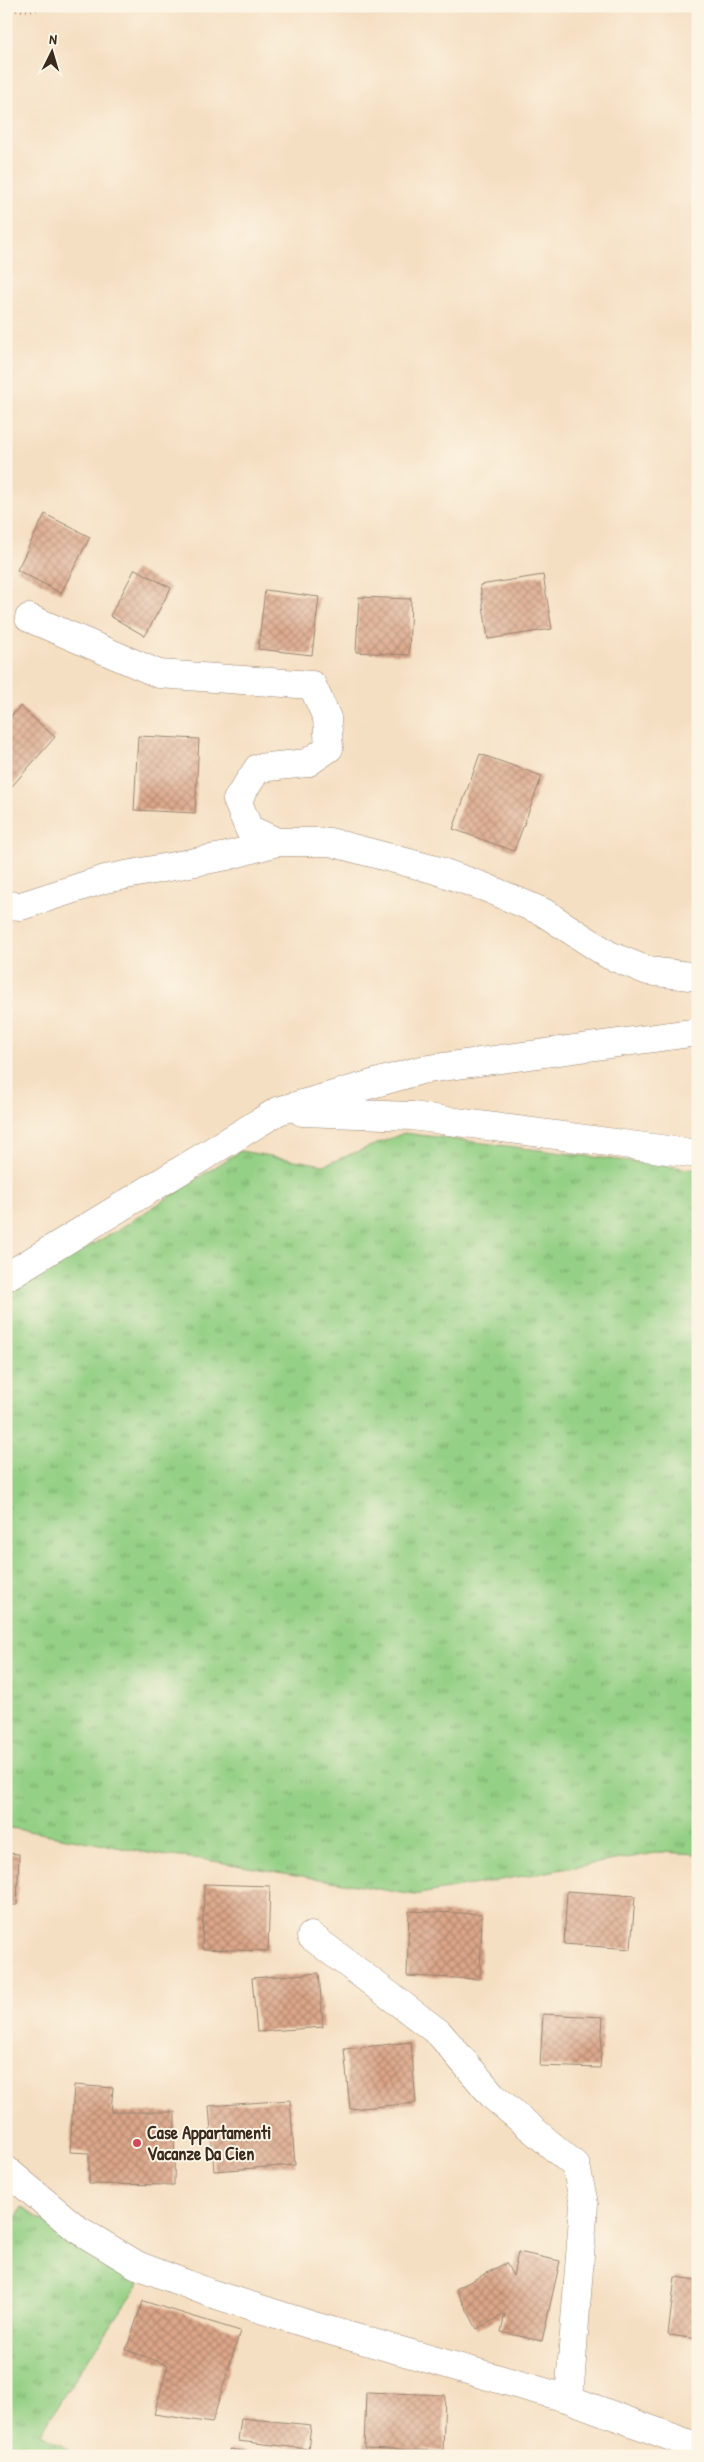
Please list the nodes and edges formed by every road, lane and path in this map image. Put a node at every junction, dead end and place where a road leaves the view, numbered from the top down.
1 (113, 6) edge
2 (6, 11) edge
3 (29, 618) dead end
4 (277, 842) junction
5 (6, 904) edge
6 (698, 977) edge
7 (698, 1032) edge
8 (278, 1111) junction
9 (698, 1154) edge
10 (6, 1276) edge
11 (311, 1936) dead end
12 (6, 2170) edge
13 (569, 2398) junction
14 (698, 2447) edge

1 - 2 path
3 - 4 street
4 - 5 street
4 - 6 street
7 - 8 street
8 - 9 street
8 - 10 street
11 - 13 street
12 - 13 street
13 - 14 street

